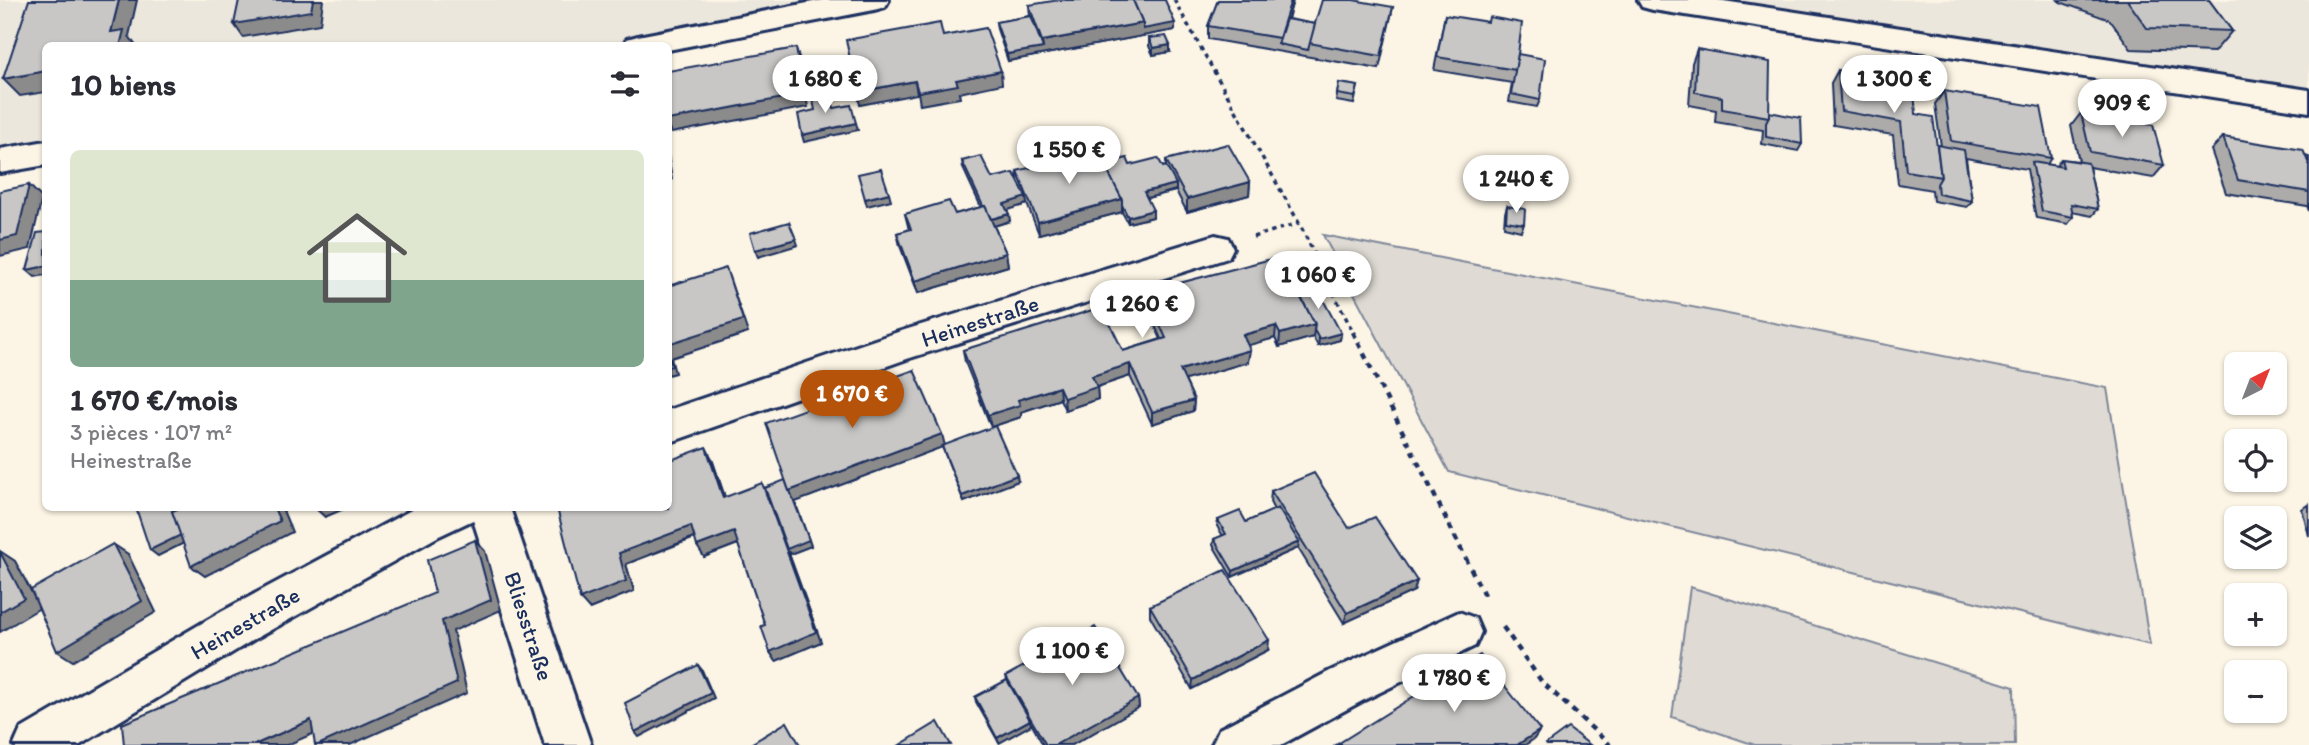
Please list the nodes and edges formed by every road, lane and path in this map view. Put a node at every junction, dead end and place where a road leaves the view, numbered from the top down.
1 (874, 0) edge
2 (1174, 0) edge
3 (1653, 0) edge
4 (659, 42) edge
5 (2309, 101) edge
6 (42, 154) edge
7 (0, 161) edge
8 (1299, 223) junction
9 (1215, 248) joint
10 (672, 425) edge
11 (451, 511) edge
12 (491, 511) edge
13 (1483, 620) junction
14 (37, 745) edge
15 (568, 745) edge
16 (1235, 745) edge
17 (1610, 745) edge

1 - 4 street
2 - 8 path
3 - 5 street
6 - 7 street
8 - 9 path
8 - 13 path
9 - 10 street, Heinestraße
11 - 14 street, Heinestraße
12 - 15 street, Bliesstraße
13 - 16 street
13 - 17 path

